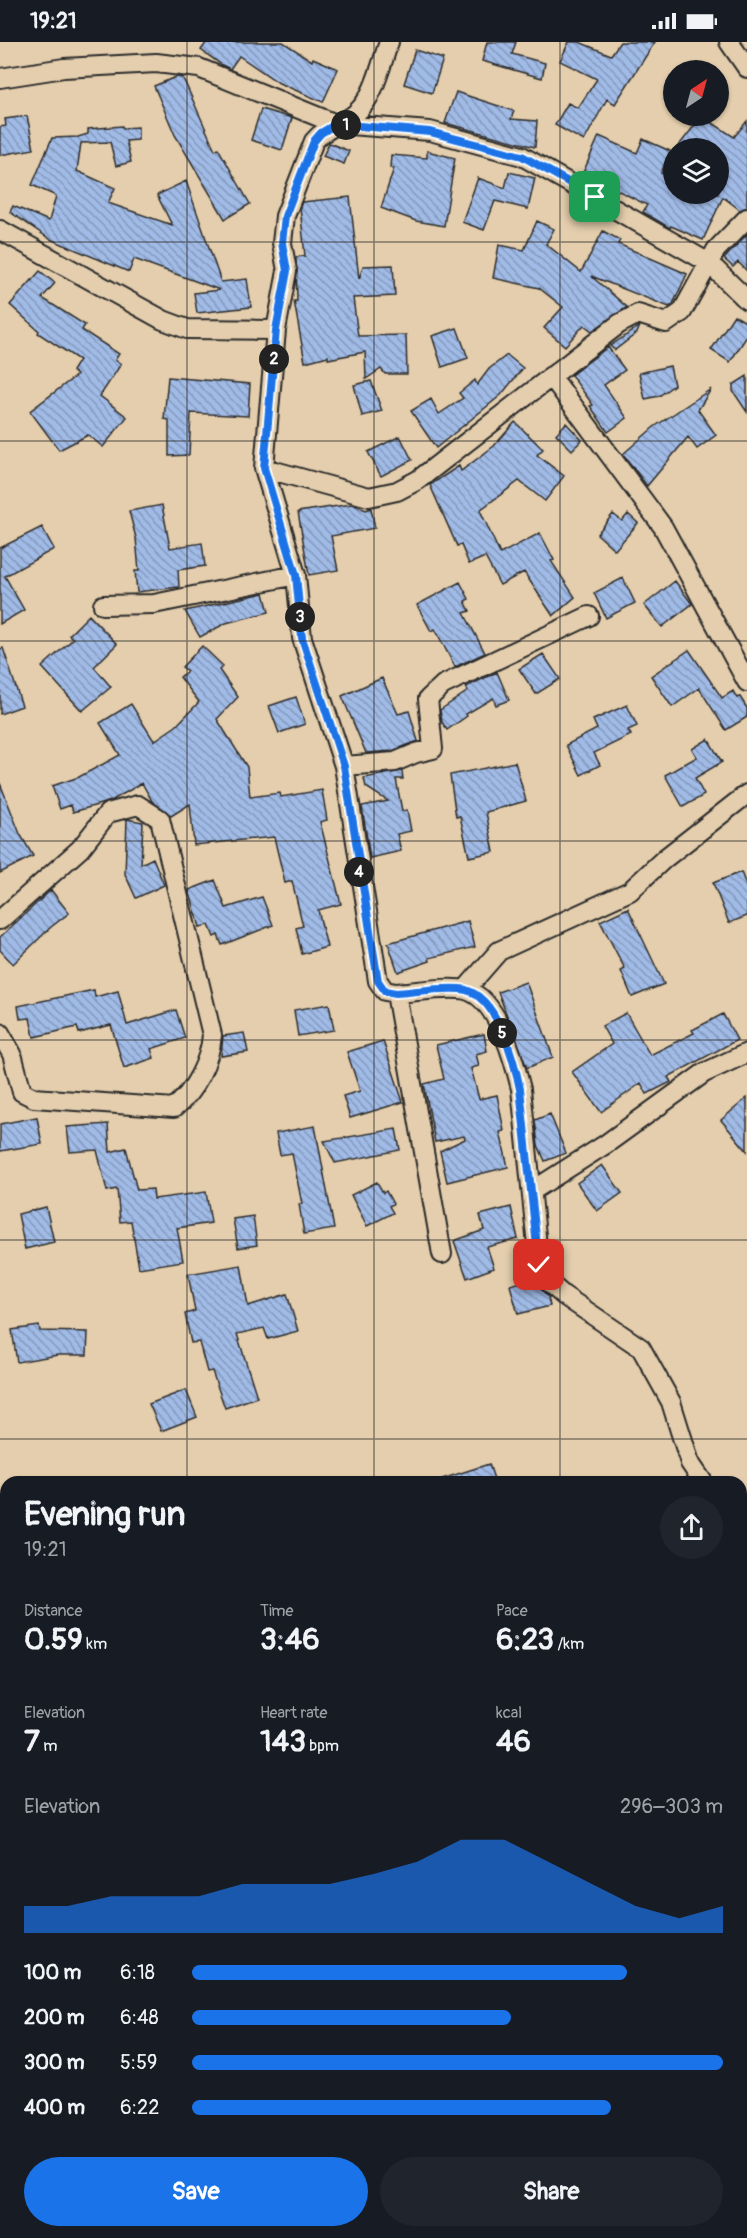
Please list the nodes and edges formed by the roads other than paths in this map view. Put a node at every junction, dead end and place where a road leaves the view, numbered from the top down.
1 (389, 42) edge
2 (729, 42) edge
3 (747, 68) edge
4 (0, 78) edge
5 (336, 124) junction
6 (747, 218) edge
7 (0, 230) edge
8 (709, 263) junction
9 (747, 300) edge
10 (276, 330) junction
11 (552, 376) junction
12 (264, 468) junction
13 (296, 575) junction
14 (103, 605) dead end
15 (589, 616) dead end
16 (747, 682) edge
17 (344, 766) junction
18 (747, 794) edge
19 (0, 920) edge
20 (465, 990) junction
21 (396, 993) junction
22 (0, 1033) edge
23 (747, 1053) edge
24 (532, 1191) junction
25 (442, 1254) dead end
26 (700, 1476) edge

1 - 5 street
2 - 3 street
4 - 5 street
5 - 8 street
5 - 10 street
6 - 8 street
7 - 10 street
8 - 9 street
8 - 11 street
10 - 12 street
11 - 12 street
11 - 16 street
12 - 13 street
13 - 14 street
13 - 17 street
15 - 17 street
17 - 21 street
18 - 20 street
19 - 22 street
20 - 21 street
20 - 24 street
21 - 25 street
23 - 24 street
24 - 26 street

